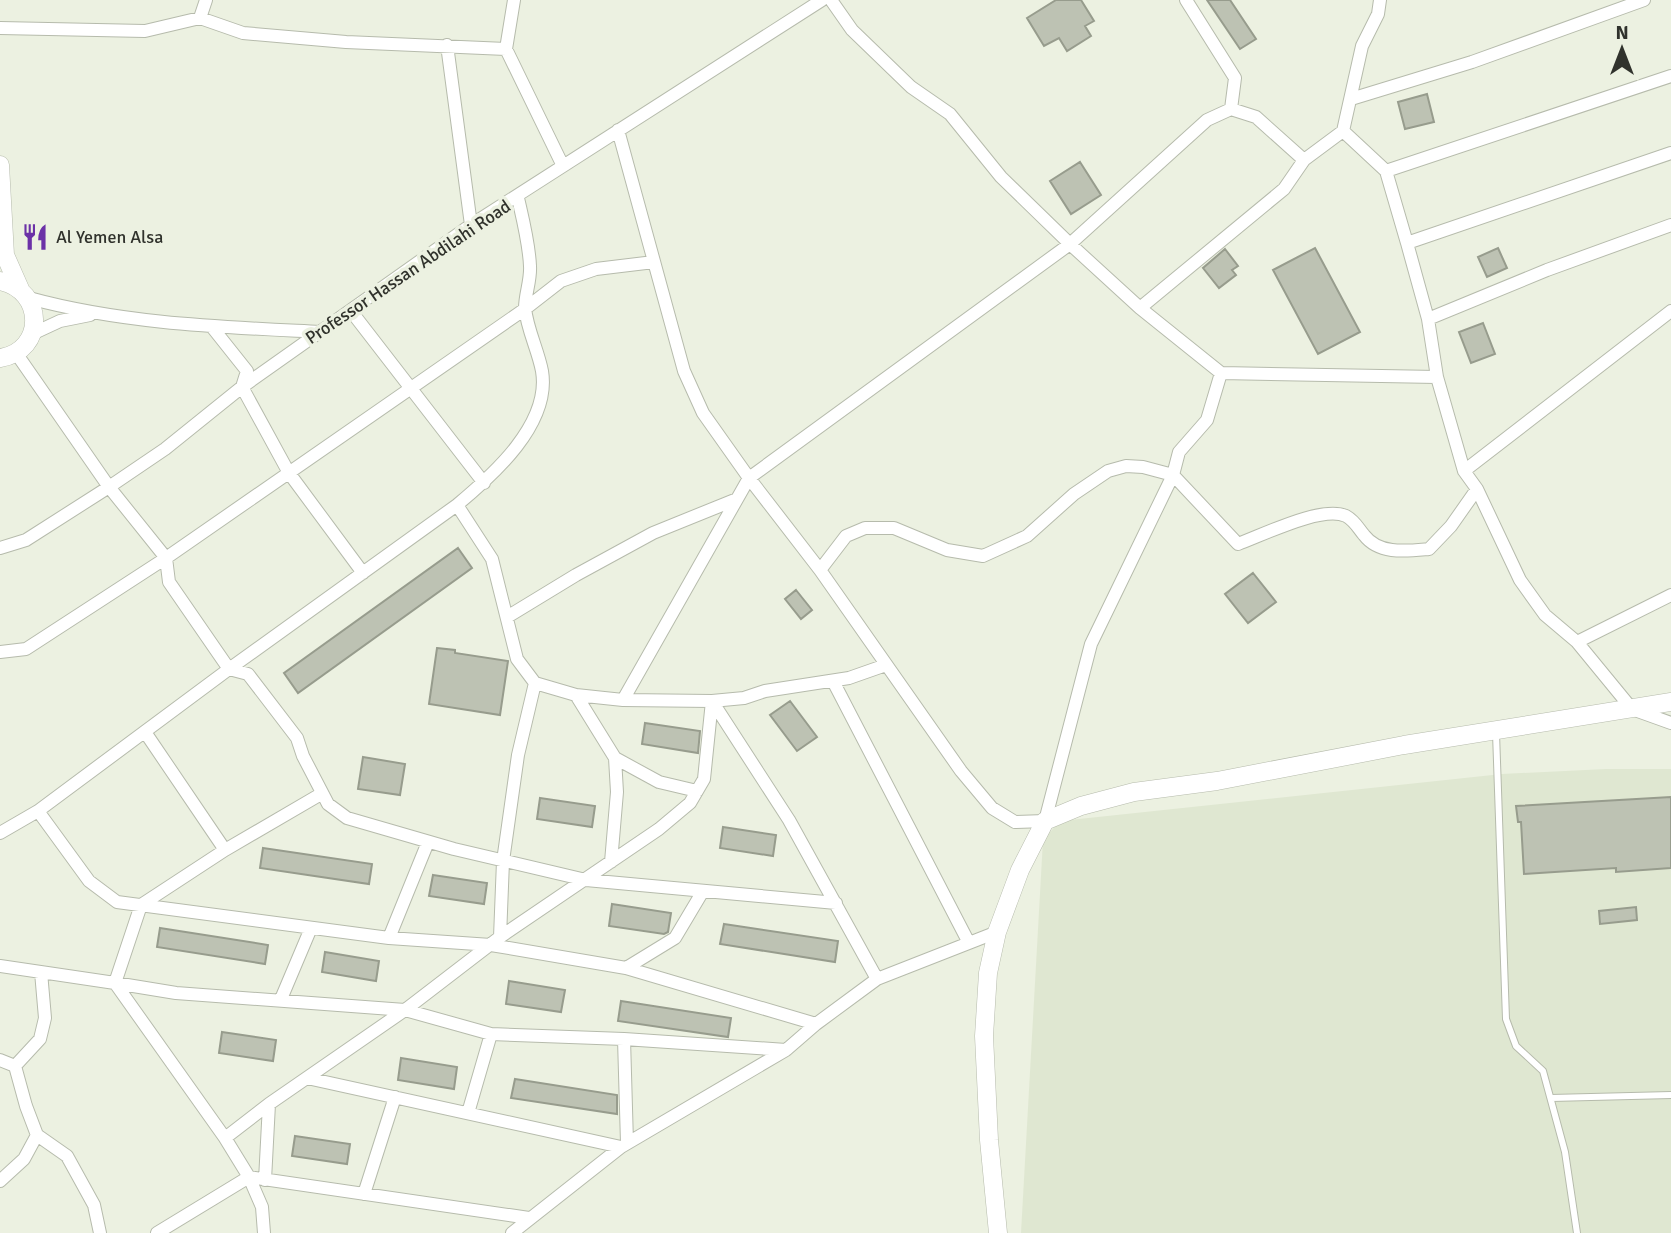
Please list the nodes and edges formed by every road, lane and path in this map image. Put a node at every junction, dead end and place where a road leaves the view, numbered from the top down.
1 (206, 0) edge
2 (514, 0) edge
3 (822, 0) edge
4 (831, 0) edge
5 (1186, 0) edge
6 (1380, 0) edge
7 (1644, 0) edge
8 (200, 18) junction
9 (0, 29) edge
10 (447, 45) junction
11 (506, 49) junction
12 (1671, 76) edge
13 (1351, 99) junction
14 (1231, 109) junction
15 (618, 130) junction
16 (1343, 131) junction
17 (1671, 153) edge
18 (1304, 160) junction
19 (0, 165) edge
20 (563, 166) junction
21 (1386, 171) junction
22 (518, 198) junction
23 (2, 216) edge
24 (471, 225) junction
25 (1671, 225) edge
26 (1407, 243) junction
27 (1070, 244) junction
28 (654, 262) junction
29 (0, 281) edge
30 (24, 294) junction
31 (525, 309) junction
32 (1140, 309) junction
33 (351, 311) junction
34 (1671, 311) edge
35 (94, 314) junction
36 (1428, 319) junction
37 (212, 327) junction
38 (320, 332) junction
39 (32, 334) junction
40 (6, 359) edge
41 (1221, 373) junction
42 (1437, 377) junction
43 (242, 387) junction
44 (410, 389) junction
45 (1464, 471) junction
46 (289, 472) junction
47 (1173, 475) junction
48 (749, 478) junction
49 (484, 483) junction
50 (108, 487) junction
51 (1477, 489) junction
52 (737, 499) junction
53 (457, 505) junction
54 (0, 548) edge
55 (166, 558) junction
56 (821, 570) junction
57 (363, 573) junction
58 (1671, 595) edge
59 (507, 617) junction
60 (1577, 642) junction
61 (0, 652) edge
62 (887, 665) junction
63 (229, 669) junction
64 (833, 681) junction
65 (535, 683) junction
66 (576, 695) junction
67 (623, 700) junction
68 (712, 701) junction
69 (1671, 702) edge
70 (1632, 709) junction
71 (1671, 723) edge
72 (1496, 731) junction
73 (145, 732) junction
74 (615, 758) junction
75 (697, 791) junction
76 (321, 794) junction
77 (38, 811) junction
78 (1045, 821) junction
79 (0, 833) edge
80 (428, 842) junction
81 (225, 850) junction
82 (503, 861) junction
83 (611, 862) junction
84 (586, 880) junction
85 (703, 891) junction
86 (836, 903) junction
87 (141, 905) junction
88 (311, 928) junction
89 (997, 932) junction
90 (389, 938) junction
91 (495, 941) junction
92 (970, 943) junction
93 (0, 966) edge
94 (626, 968) junction
95 (41, 972) junction
96 (877, 979) junction
97 (116, 983) junction
98 (281, 999) junction
99 (405, 1010) junction
100 (816, 1024) junction
101 (491, 1034) junction
102 (624, 1040) junction
103 (786, 1050) junction
104 (0, 1060) edge
105 (15, 1066) junction
106 (307, 1078) junction
107 (1671, 1095) edge
108 (396, 1097) junction
109 (1551, 1098) junction
110 (269, 1104) junction
111 (468, 1113) junction
112 (37, 1135) junction
113 (225, 1138) junction
114 (624, 1145) junction
115 (249, 1177) junction
116 (265, 1180) junction
117 (0, 1181) edge
118 (365, 1194) junction
119 (529, 1218) junction
120 (100, 1233) edge
121 (157, 1233) edge
122 (264, 1233) edge
123 (512, 1233) edge
124 (998, 1233) edge
125 (1577, 1233) edge

1 - 8 street
2 - 11 street
3 - 15 street, Professor Hassan Abdilahi Road
4 - 27 street
5 - 14 street
6 - 13 street
7 - 13 street
8 - 9 street
8 - 10 street
10 - 11 street
10 - 24 street
11 - 20 street
12 - 21 street
13 - 16 street
14 - 18 street
14 - 27 street
15 - 20 street, Professor Hassan Abdilahi Road
15 - 28 street
16 - 18 street
16 - 21 street
17 - 26 street
18 - 32 street
19 - 23 street
20 - 22 street, Professor Hassan Abdilahi Road
21 - 26 street
22 - 24 street, Professor Hassan Abdilahi Road
22 - 31 street
23 - 30 street
24 - 33 street, Professor Hassan Abdilahi Road
25 - 36 street
26 - 36 street
27 - 32 street
27 - 48 street
28 - 31 street
28 - 48 street
29 - 30 street
30 - 35 street
30 - 39 street
31 - 44 street
31 - 49 street
32 - 41 street
33 - 38 street, Professor Hassan Abdilahi Road
33 - 44 street
34 - 45 street
35 - 37 street
35 - 39 street
36 - 42 street
37 - 38 street
37 - 43 street
38 - 43 street, Professor Hassan Abdilahi Road
39 - 40 street
40 - 50 street
41 - 42 street
41 - 47 street
42 - 45 street
43 - 46 street
43 - 50 street, Professor Hassan Abdilahi Road
44 - 46 street
44 - 49 street
45 - 51 street
46 - 55 street
46 - 57 street
47 - 51 street
47 - 56 street
47 - 78 street
48 - 52 street
48 - 56 street
49 - 53 street
50 - 54 street, Professor Hassan Abdilahi Road
50 - 55 street
51 - 60 street
52 - 59 street
52 - 67 street
53 - 57 street
53 - 59 street
55 - 61 street
55 - 63 street
56 - 62 street
57 - 63 street
58 - 60 street
59 - 65 street
60 - 70 street
62 - 64 street
62 - 78 street
63 - 73 street
63 - 76 street
64 - 68 street
64 - 92 street
65 - 66 street
65 - 82 street
66 - 67 street
66 - 74 street
67 - 68 street
68 - 75 street
68 - 86 street
69 - 70 street
70 - 71 street
70 - 72 street
72 - 78 street
72 - 109 lane
73 - 77 street
73 - 81 street
74 - 75 street
74 - 83 street
75 - 83 street
76 - 80 street
76 - 81 street
77 - 79 street
77 - 87 street
78 - 89 street
80 - 82 street
80 - 90 street
81 - 87 street
82 - 84 street
82 - 91 street
83 - 84 street
84 - 85 street
84 - 91 street
85 - 86 street
85 - 94 street
86 - 96 street
87 - 88 street
87 - 97 street
88 - 90 street
88 - 98 street
89 - 92 street
89 - 124 street
90 - 91 street
91 - 94 street
91 - 99 street
92 - 96 street
93 - 95 street
94 - 100 street
95 - 97 street
95 - 105 street
96 - 100 street
97 - 98 street
97 - 113 street
98 - 99 street
99 - 101 street
99 - 106 street
100 - 103 street
101 - 102 street
101 - 111 street
102 - 103 street
102 - 114 street
103 - 114 street
104 - 105 street
105 - 112 street
106 - 108 street
106 - 110 street
107 - 109 lane
108 - 111 street
108 - 118 street
109 - 125 lane
110 - 113 street
110 - 116 street
111 - 114 street
112 - 117 street
112 - 120 street
113 - 115 street
114 - 119 street
115 - 116 street
115 - 121 street
115 - 122 street
116 - 118 street
118 - 119 street
119 - 123 street

